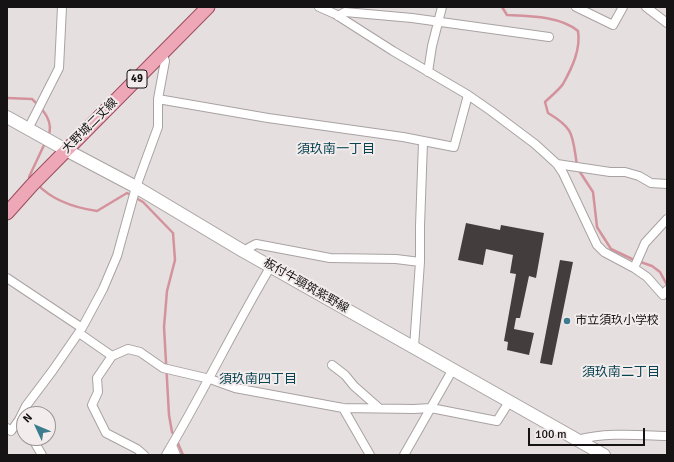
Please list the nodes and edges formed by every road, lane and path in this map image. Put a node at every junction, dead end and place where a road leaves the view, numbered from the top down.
1 (62, 7) edge
2 (208, 7) edge
3 (319, 7) edge
4 (442, 7) edge
5 (576, 7) edge
6 (623, 7) edge
7 (646, 7) edge
8 (338, 16) junction
9 (438, 22) junction
10 (667, 23) edge
11 (549, 37) dead end
12 (162, 53) junction
13 (428, 72) junction
14 (468, 95) junction
15 (158, 99) junction
16 (7, 117) edge
17 (28, 129) junction
18 (423, 142) junction
19 (66, 150) junction
20 (557, 164) junction
21 (667, 184) edge
22 (136, 187) junction
23 (8, 210) edge
24 (667, 219) edge
25 (243, 250) junction
26 (420, 262) junction
27 (271, 266) junction
28 (634, 268) junction
29 (7, 278) edge
30 (666, 292) edge
31 (667, 304) edge
32 (80, 330) junction
33 (414, 347) junction
34 (112, 356) junction
35 (332, 365) dead end
36 (453, 369) junction
37 (210, 379) junction
38 (509, 402) junction
39 (26, 406) edge
40 (343, 408) junction
41 (379, 408) junction
42 (431, 408) junction
43 (16, 427) edge
44 (7, 428) edge
45 (667, 436) edge
46 (577, 440) junction
47 (172, 445) junction
48 (37, 446) edge
49 (42, 455) edge
50 (144, 455) edge
51 (166, 455) edge
52 (176, 455) edge
53 (370, 455) edge
54 (404, 455) edge
55 (604, 455) edge

1 - 17 street
2 - 12 main road, 大野城二丈線 / 49
3 - 8 street
4 - 9 street
5 - 6 street
7 - 10 street
8 - 9 street
8 - 13 street
9 - 11 street
9 - 13 street
12 - 15 street
12 - 19 main road, 大野城二丈線 / 49
13 - 14 street
14 - 18 street
14 - 20 street
15 - 18 street
15 - 22 street
16 - 17 main road, 板付牛頸筑紫野線
17 - 19 main road, 板付牛頸筑紫野線
18 - 26 street
19 - 22 main road, 板付牛頸筑紫野線
19 - 23 main road, 大野城二丈線 / 49
20 - 21 street
20 - 28 street
22 - 25 main road, 板付牛頸筑紫野線
22 - 32 street
24 - 28 street
25 - 26 street
25 - 27 main road, 板付牛頸筑紫野線
26 - 33 street
27 - 33 main road, 板付牛頸筑紫野線
27 - 37 street
28 - 30 street
29 - 32 street
30 - 31 street
32 - 34 street
32 - 39 street
33 - 36 main road, 板付牛頸筑紫野線
34 - 37 street
34 - 50 street
35 - 41 street
36 - 38 main road, 板付牛頸筑紫野線
36 - 42 street
37 - 40 street
37 - 47 street
38 - 42 street
38 - 46 main road, 板付牛頸筑紫野線
40 - 41 street
40 - 53 street
41 - 42 street
42 - 54 street
43 - 44 street
45 - 46 street
46 - 55 main road, 板付牛頸筑紫野線
47 - 51 street
47 - 52 street
48 - 49 street

